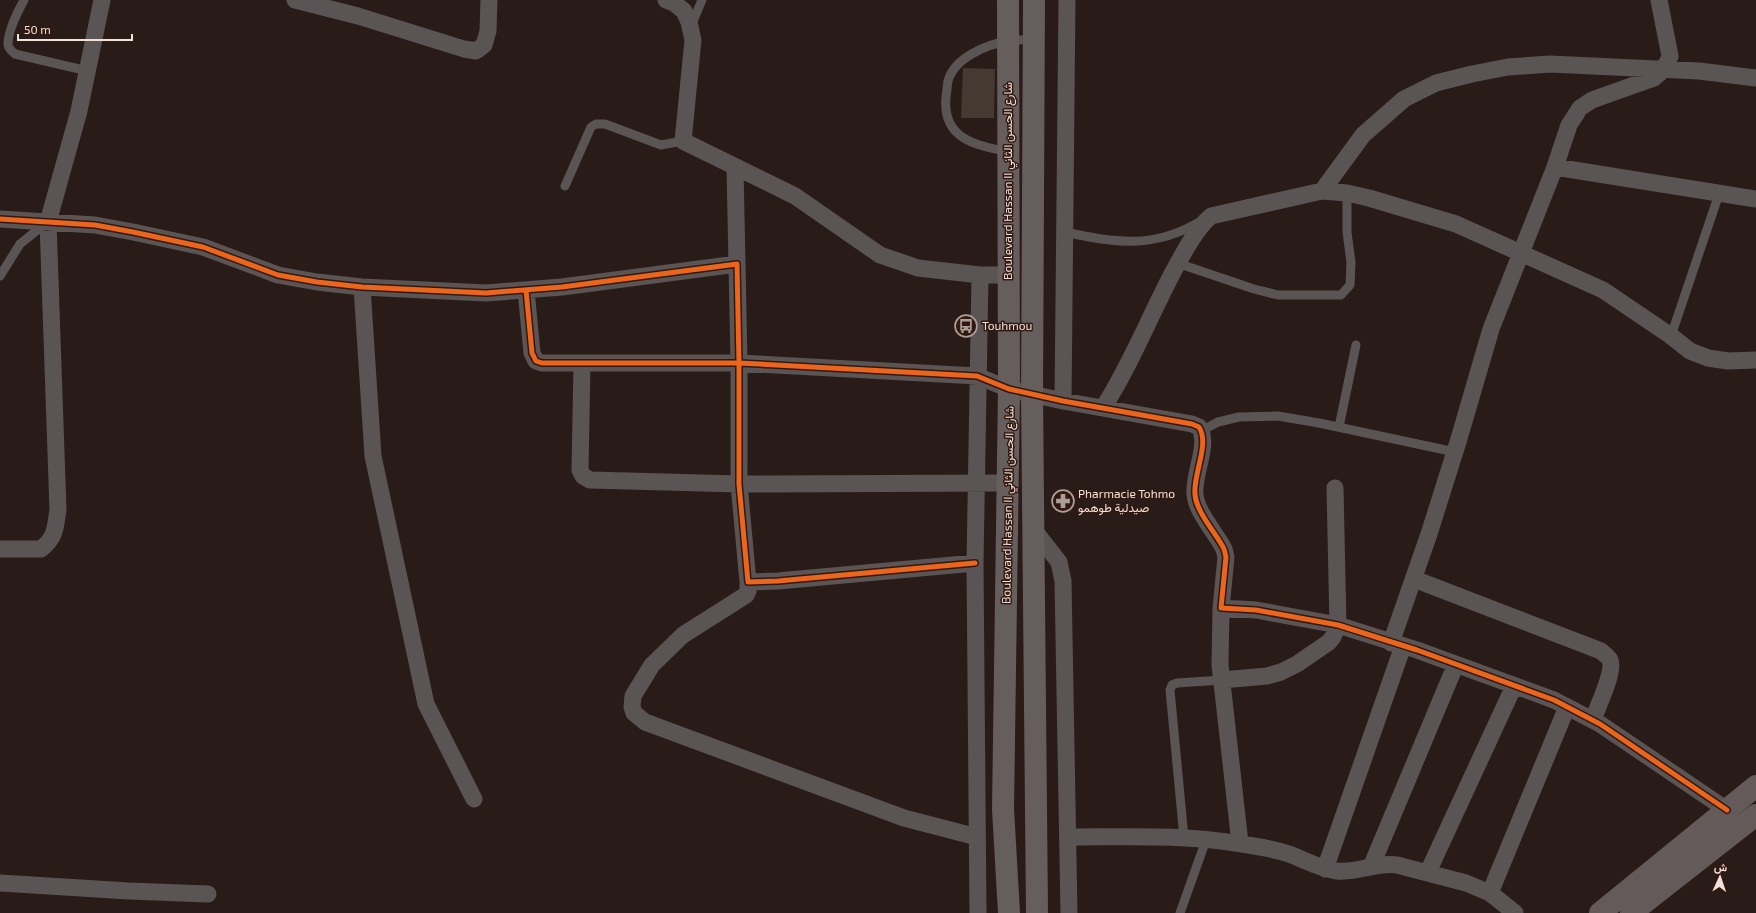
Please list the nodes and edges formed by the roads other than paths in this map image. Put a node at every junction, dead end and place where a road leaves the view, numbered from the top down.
1 (24, 0) edge
2 (102, 0) edge
3 (295, 0) edge
4 (489, 0) edge
5 (666, 0) edge
6 (702, 0) edge
7 (1008, 0) edge
8 (1034, 0) edge
9 (1067, 0) edge
10 (1659, 0) edge
11 (691, 28) junction
12 (1034, 40) junction
13 (1008, 41) junction
14 (1664, 69) junction
15 (88, 71) junction
16 (1756, 78) edge
17 (683, 141) junction
18 (1009, 152) junction
19 (735, 167) junction
20 (1555, 167) junction
21 (565, 186) dead end
22 (1322, 191) junction
23 (1347, 193) junction
24 (1719, 194) junction
25 (1756, 199) edge
26 (1212, 216) junction
27 (0, 219) edge
28 (48, 222) junction
29 (1065, 232) junction
30 (1521, 254) junction
31 (737, 264) junction
32 (1177, 264) junction
33 (980, 275) junction
34 (1008, 275) junction
35 (0, 276) edge
36 (362, 287) junction
37 (526, 290) junction
38 (1671, 336) junction
39 (1356, 344) dead end
40 (1756, 360) edge
41 (739, 363) junction
42 (582, 364) junction
43 (977, 376) junction
44 (1009, 389) junction
45 (1032, 394) junction
46 (1063, 401) junction
47 (1103, 408) junction
48 (1339, 427) junction
49 (1201, 431) junction
50 (1455, 452) junction
51 (975, 483) junction
52 (1008, 483) junction
53 (739, 484) junction
54 (1335, 488) dead end
55 (1034, 530) junction
56 (0, 549) edge
57 (975, 563) junction
58 (1414, 580) junction
59 (748, 582) junction
60 (1221, 608) junction
61 (1338, 625) junction
62 (1397, 645) junction
63 (1456, 664) junction
64 (1222, 680) junction
65 (1514, 686) junction
66 (1567, 707) junction
67 (1592, 720) junction
68 (1756, 786) edge
69 (474, 799) dead end
70 (1727, 810) junction
71 (1756, 815) edge
72 (977, 837) junction
73 (1068, 837) junction
74 (1184, 838) junction
75 (1206, 840) junction
76 (1240, 843) junction
77 (1371, 867) junction
78 (1325, 869) junction
79 (1428, 872) junction
80 (0, 883) edge
81 (1490, 893) junction
82 (208, 894) dead end
83 (978, 913) edge
84 (1009, 913) edge
85 (1037, 913) edge
86 (1069, 913) edge
87 (1180, 913) edge
88 (1515, 913) edge
89 (1600, 913) edge
90 (1631, 913) edge

1 - 15 lane
2 - 15 street
3 - 4 street
5 - 11 street
6 - 11 lane
7 - 13 main road, Boulevard Hassan II شارع الحسن الثاني
8 - 12 main road, Boulevard Hassan II شارع الحسن الثاني
9 - 29 street
10 - 14 street
11 - 17 street
12 - 13 lane
12 - 45 main road, Boulevard Hassan II شارع الحسن الثاني
13 - 18 main road, Boulevard Hassan II شارع الحسن الثاني
13 - 18 lane
14 - 16 street
14 - 20 street
14 - 22 street
15 - 28 street
17 - 19 street
17 - 21 lane
18 - 34 main road, Boulevard Hassan II شارع الحسن الثاني
19 - 31 street
19 - 33 street
20 - 24 street
20 - 30 street
22 - 23 street
22 - 26 street
23 - 30 street
23 - 32 lane
24 - 25 street
24 - 38 lane
26 - 29 lane
26 - 32 street
27 - 28 street
28 - 35 lane
28 - 36 street
28 - 56 street
29 - 46 street
30 - 38 street
30 - 50 street
31 - 37 street
31 - 41 street
32 - 47 street
33 - 34 street
33 - 43 street
34 - 44 main road, Boulevard Hassan II شارع الحسن الثاني
36 - 37 street
36 - 69 street
37 - 42 street
38 - 40 street
39 - 48 lane
41 - 42 street
41 - 43 street
41 - 53 street
42 - 53 street
43 - 44 street
43 - 51 street
44 - 45 street
44 - 52 main road, Boulevard Hassan II شارع الحسن الثاني
45 - 46 street
45 - 55 main road, Boulevard Hassan II شارع الحسن الثاني
46 - 47 street
47 - 49 street
48 - 49 lane
48 - 50 lane
49 - 60 street
50 - 58 street
51 - 52 street
51 - 53 street
51 - 57 street
52 - 84 main road, Boulevard Hassan II شارع الحسن الثاني
53 - 59 street
54 - 61 street
55 - 73 street
55 - 85 main road, Boulevard Hassan II شارع الحسن الثاني
57 - 59 street
57 - 72 street
58 - 62 street
58 - 67 street
59 - 72 street
60 - 61 street
60 - 64 street
61 - 62 street
61 - 64 street
62 - 63 street
62 - 78 street
63 - 65 street
63 - 77 street
64 - 74 lane
64 - 76 street
65 - 66 street
65 - 79 street
66 - 67 street
66 - 81 street
67 - 70 street
68 - 70 highway
70 - 89 highway
71 - 90 highway
72 - 83 street
73 - 74 street
73 - 86 street
74 - 75 street
75 - 76 street
75 - 87 lane
76 - 78 street
77 - 78 street
77 - 79 street
79 - 81 street
80 - 82 street
81 - 88 street

